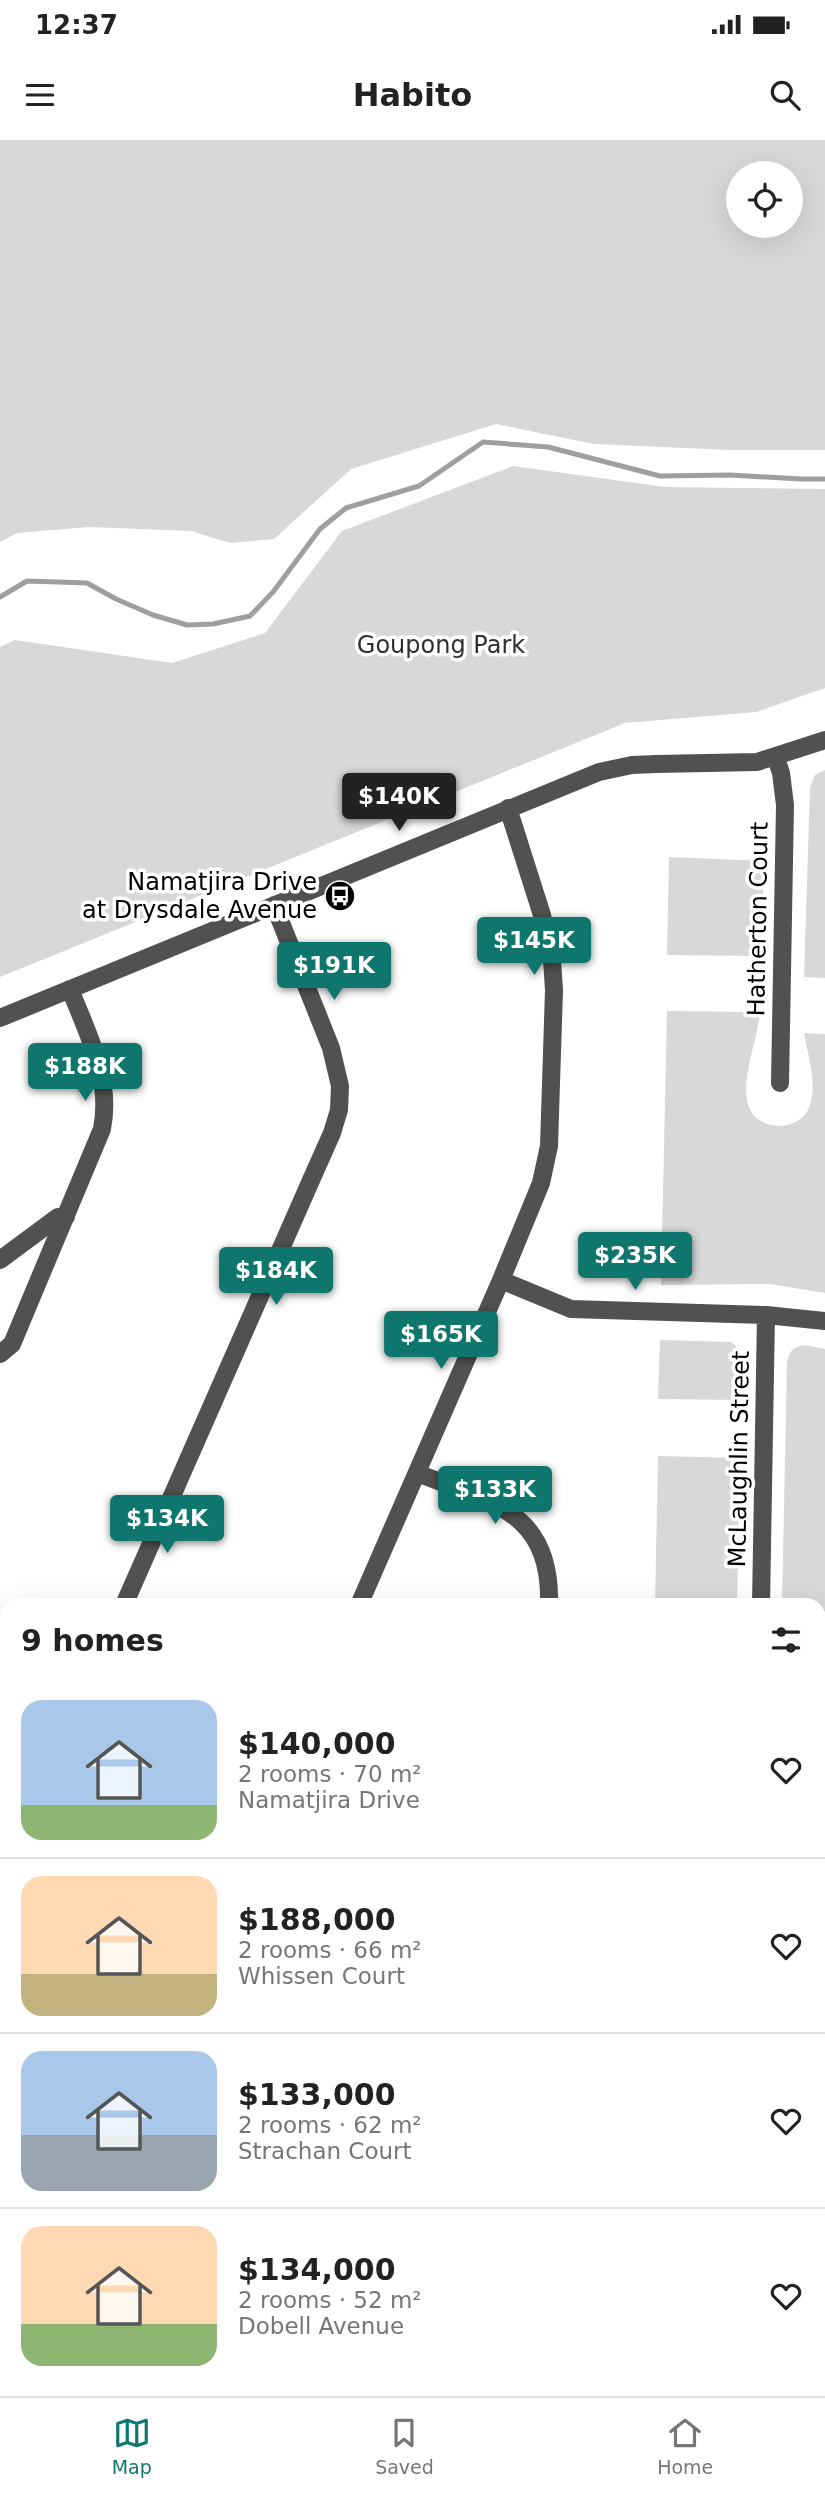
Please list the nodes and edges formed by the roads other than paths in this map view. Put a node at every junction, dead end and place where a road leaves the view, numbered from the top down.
1 (825, 740) edge
2 (776, 758) junction
3 (508, 808) junction
4 (274, 905) junction
5 (70, 989) junction
6 (0, 1018) edge
7 (780, 1083) dead end
8 (66, 1217) junction
9 (0, 1260) edge
10 (502, 1280) junction
11 (766, 1315) junction
12 (825, 1321) edge
13 (0, 1354) edge
14 (417, 1473) junction
15 (127, 1598) edge
16 (362, 1598) edge
17 (549, 1598) edge
18 (761, 1598) edge

1 - 2 street
2 - 3 street
2 - 7 street, Hatherton Court
3 - 4 street
3 - 10 street
4 - 5 street
4 - 15 street
5 - 6 street
5 - 8 street
8 - 9 street
8 - 13 street
10 - 11 street
10 - 14 street
11 - 12 street
11 - 18 street, McLaughlin Street
14 - 16 street
14 - 17 street

